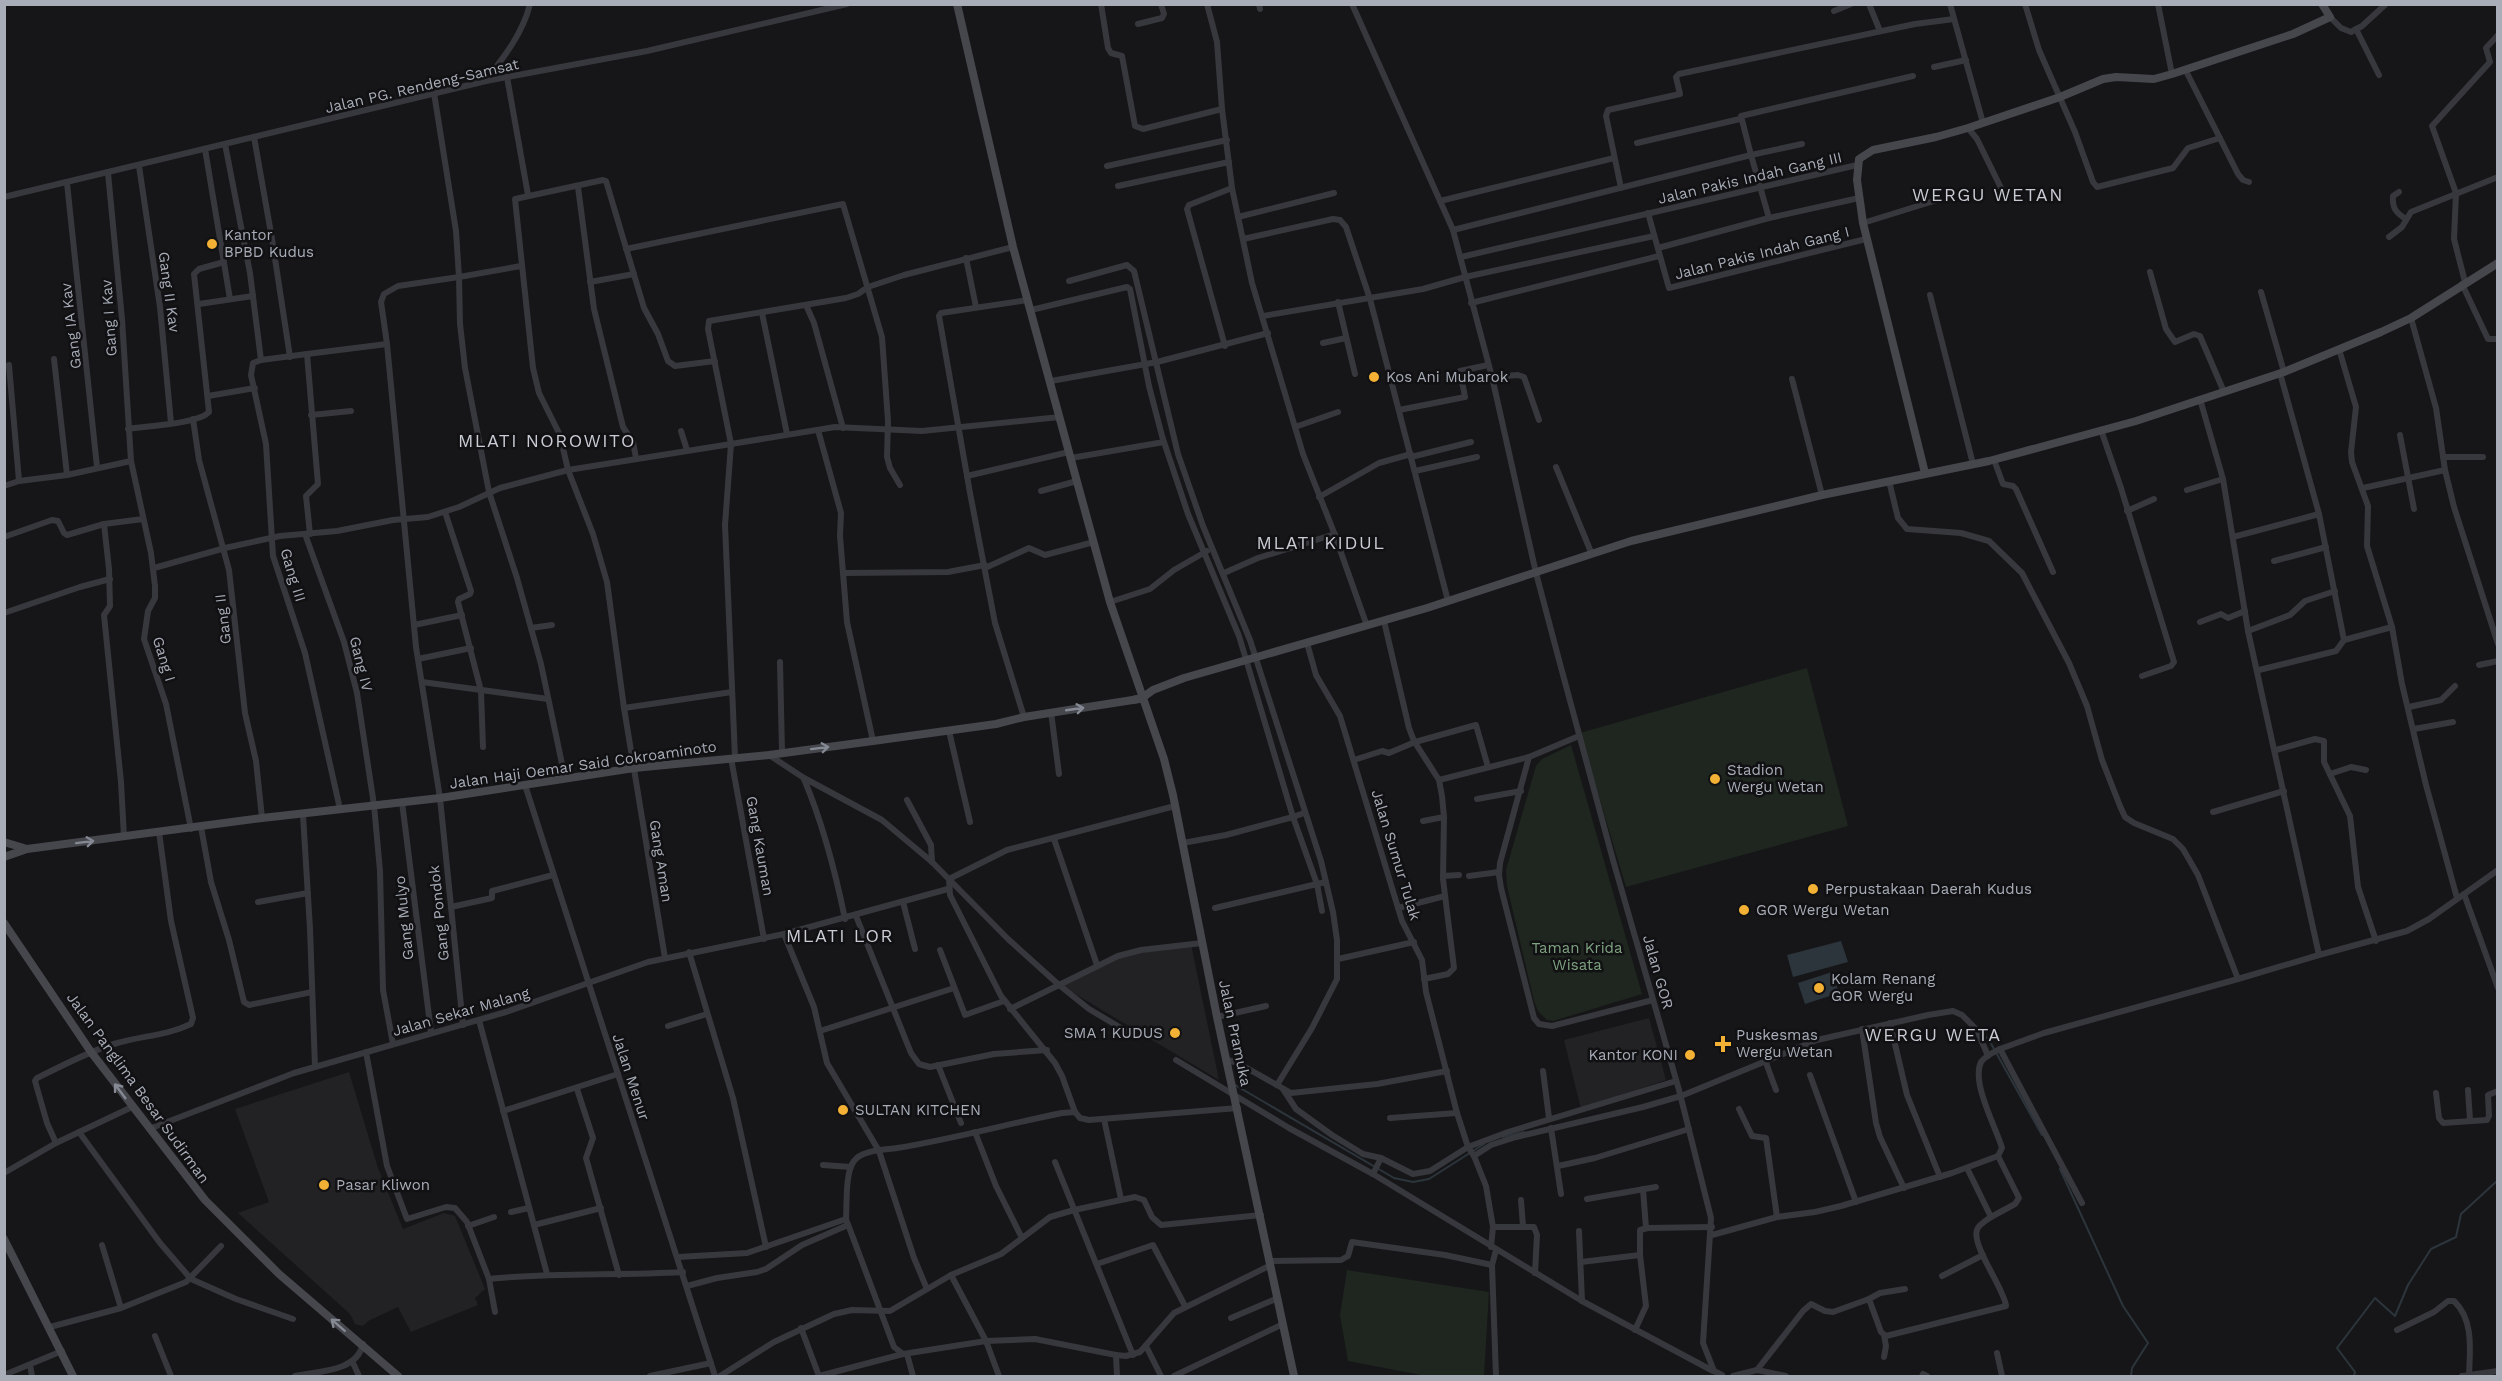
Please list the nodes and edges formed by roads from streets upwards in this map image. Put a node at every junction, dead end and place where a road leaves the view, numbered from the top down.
1 (530, 4) edge
2 (847, 4) edge
3 (957, 4) edge
4 (1101, 4) edge
5 (1161, 4) edge
6 (1207, 4) edge
7 (1352, 4) edge
8 (1851, 4) edge
9 (1869, 4) edge
10 (1950, 4) edge
11 (2025, 4) edge
12 (2158, 4) edge
13 (2322, 4) edge
14 (2386, 4) edge
15 (1834, 10) dead end
16 (2330, 16) junction
17 (1954, 19) junction
18 (1138, 24) dead end
19 (2356, 29) junction
20 (1880, 31) junction
21 (2498, 35) edge
22 (1966, 60) junction
23 (1934, 67) dead end
24 (2185, 69) junction
25 (2172, 74) junction
26 (2379, 75) dead end
27 (1913, 76) dead end
28 (507, 77) junction
29 (486, 81) junction
30 (434, 93) junction
31 (2060, 97) junction
32 (1222, 109) junction
33 (1740, 118) junction
34 (1983, 123) junction
35 (1968, 128) junction
36 (254, 137) junction
37 (2220, 138) junction
38 (1227, 140) junction
39 (1637, 142) dead end
40 (225, 144) junction
41 (1802, 144) dead end
42 (205, 149) junction
43 (1751, 155) junction
44 (1614, 158) junction
45 (1229, 162) junction
46 (1857, 165) junction
47 (139, 166) junction
48 (1107, 166) dead end
49 (108, 173) junction
50 (2498, 177) edge
51 (2249, 182) dead end
52 (67, 183) junction
53 (1118, 186) dead end
54 (1761, 186) junction
55 (578, 187) junction
56 (1232, 188) junction
57 (1621, 188) junction
58 (2003, 192) dead end
59 (2398, 192) dead end
60 (1334, 193) dead end
61 (2456, 193) junction
62 (528, 195) junction
63 (4, 197) edge
64 (1859, 198) junction
65 (1937, 200) dead end
66 (1440, 201) junction
67 (1648, 213) junction
68 (1238, 217) junction
69 (1769, 218) junction
70 (2406, 219) junction
71 (1863, 223) junction
72 (1453, 230) junction
73 (1654, 236) junction
74 (2389, 237) dead end
75 (1243, 239) junction
76 (1866, 239) junction
77 (1013, 247) junction
78 (1658, 248) junction
79 (626, 249) junction
80 (1659, 256) junction
81 (1461, 257) junction
82 (966, 258) junction
83 (224, 262) junction
84 (2498, 263) edge
85 (521, 266) junction
86 (2150, 272) dead end
87 (634, 274) junction
88 (459, 277) junction
89 (1466, 277) junction
90 (1069, 280) dead end
91 (590, 282) junction
92 (2464, 283) junction
93 (868, 287) junction
94 (2261, 292) dead end
95 (1930, 295) dead end
96 (253, 296) junction
97 (1370, 298) junction
98 (230, 299) junction
99 (1028, 300) junction
100 (1338, 302) junction
101 (1471, 303) junction
102 (199, 304) junction
103 (806, 305) junction
104 (976, 307) junction
105 (1031, 310) junction
106 (762, 313) junction
107 (1263, 316) junction
108 (2411, 318) junction
109 (1268, 333) junction
110 (1346, 338) junction
111 (2498, 339) edge
112 (1323, 342) dead end
113 (387, 344) junction
114 (1225, 346) junction
115 (2339, 349) junction
116 (307, 354) junction
117 (290, 357) junction
118 (54, 358) dead end
119 (261, 360) junction
120 (715, 362) junction
121 (1151, 363) junction
122 (9, 365) dead end
123 (1488, 365) junction
124 (2282, 372) junction
125 (1355, 374) dead end
126 (1492, 377) junction
127 (1792, 379) dead end
128 (1051, 381) junction
129 (255, 388) junction
130 (2224, 392) junction
131 (208, 396) junction
132 (2200, 399) junction
133 (351, 411) dead end
134 (1399, 411) junction
135 (1338, 412) dead end
136 (311, 416) junction
137 (1060, 417) junction
138 (193, 419) junction
139 (1539, 420) dead end
140 (171, 423) junction
141 (959, 426) junction
142 (1295, 427) junction
143 (843, 428) junction
144 (128, 429) junction
145 (818, 430) junction
146 (888, 430) junction
147 (2101, 430) junction
148 (681, 431) dead end
149 (787, 434) junction
150 (2400, 435) dead end
151 (1471, 441) dead end
152 (1164, 442) junction
153 (731, 444) junction
154 (687, 450) junction
155 (1070, 455) junction
156 (1411, 456) junction
157 (1477, 457) dead end
158 (2443, 457) junction
159 (2483, 457) dead end
160 (636, 458) junction
161 (1994, 460) junction
162 (131, 461) junction
163 (1973, 464) junction
164 (97, 467) junction
165 (1556, 467) dead end
166 (568, 470) junction
167 (2445, 470) junction
168 (1415, 471) junction
169 (1924, 473) junction
170 (67, 475) junction
171 (967, 476) junction
172 (2407, 477) junction
173 (2223, 479) junction
174 (19, 481) junction
175 (1077, 481) junction
176 (1889, 481) junction
177 (900, 485) dead end
178 (4, 486) edge
179 (2363, 488) junction
180 (1041, 490) dead end
181 (2187, 490) dead end
182 (489, 492) junction
183 (1822, 495) junction
184 (1319, 497) junction
185 (2154, 499) dead end
186 (2414, 509) dead end
187 (2127, 511) junction
188 (445, 512) junction
189 (2319, 514) junction
190 (143, 519) junction
191 (402, 519) junction
192 (104, 524) junction
193 (308, 534) junction
194 (1335, 534) junction
195 (4, 537) edge
196 (2233, 537) junction
197 (271, 538) junction
198 (1094, 542) junction
199 (2326, 547) junction
200 (225, 548) junction
201 (1208, 550) junction
202 (1591, 552) junction
203 (2274, 561) dead end
204 (985, 566) junction
205 (154, 568) junction
206 (2052, 572) dead end
207 (843, 573) junction
208 (1224, 573) junction
209 (1536, 573) junction
210 (110, 579) junction
211 (2335, 591) junction
212 (1448, 601) junction
213 (1110, 602) junction
214 (2245, 611) junction
215 (4, 613) edge
216 (462, 615) junction
217 (1384, 621) junction
218 (2200, 622) dead end
219 (414, 625) junction
220 (552, 625) dead end
221 (1366, 626) junction
222 (2392, 627) junction
223 (531, 628) junction
224 (2248, 631) junction
225 (2344, 640) junction
226 (1306, 643) junction
227 (2498, 644) edge
228 (471, 648) junction
229 (418, 659) junction
230 (1251, 659) junction
231 (2498, 661) edge
232 (780, 662) dead end
233 (2479, 665) dead end
234 (2259, 670) junction
235 (2142, 676) dead end
236 (422, 682) junction
237 (2455, 686) dead end
238 (481, 691) junction
239 (732, 692) junction
240 (548, 699) junction
241 (1137, 699) junction
242 (2409, 707) junction
243 (624, 708) junction
244 (1051, 712) junction
245 (1024, 717) junction
246 (2453, 722) dead end
247 (2414, 729) junction
248 (949, 730) junction
249 (1579, 736) junction
250 (873, 741) junction
251 (1415, 742) junction
252 (483, 747) dead end
253 (2276, 750) junction
254 (782, 752) junction
255 (769, 755) junction
256 (733, 757) junction
257 (1529, 757) junction
258 (1354, 760) junction
259 (1488, 767) junction
260 (634, 768) junction
261 (2366, 770) dead end
262 (1059, 774) dead end
263 (2330, 774) junction
264 (565, 778) junction
265 (804, 778) junction
266 (1439, 780) junction
267 (525, 785) junction
268 (1521, 791) junction
269 (2284, 791) junction
270 (440, 798) junction
271 (1477, 799) dead end
272 (907, 800) dead end
273 (402, 802) junction
274 (374, 805) junction
275 (1175, 806) junction
276 (340, 810) junction
277 (2213, 812) dead end
278 (303, 815) junction
279 (1299, 815) junction
280 (1444, 817) junction
281 (262, 818) junction
282 (1423, 821) dead end
283 (970, 822) dead end
284 (201, 827) junction
285 (190, 829) junction
286 (159, 832) junction
287 (124, 837) junction
288 (1054, 839) junction
289 (4, 842) edge
290 (1183, 843) junction
291 (27, 849) junction
292 (4, 857) edge
293 (932, 862) junction
294 (2498, 870) edge
295 (1499, 872) junction
296 (553, 875) junction
297 (1459, 875) dead end
298 (1443, 876) junction
299 (1469, 876) dead end
300 (949, 879) junction
301 (1321, 883) junction
302 (948, 889) junction
303 (308, 892) junction
304 (2464, 894) junction
305 (1445, 896) junction
306 (2457, 898) junction
307 (258, 902) dead end
308 (903, 902) junction
309 (451, 907) junction
310 (1215, 908) dead end
311 (1398, 908) junction
312 (1322, 911) dead end
313 (856, 916) junction
314 (845, 919) junction
315 (4, 923) edge
316 (784, 934) junction
317 (764, 939) junction
318 (2376, 941) junction
319 (1414, 942) junction
320 (1202, 943) junction
321 (915, 949) dead end
322 (940, 950) dead end
323 (689, 952) junction
324 (2319, 955) junction
325 (665, 958) junction
326 (1338, 959) junction
327 (1097, 965) junction
328 (1424, 979) junction
329 (2238, 979) junction
330 (588, 985) junction
331 (1059, 985) junction
332 (954, 988) junction
333 (2498, 988) edge
334 (312, 992) junction
335 (1653, 1000) junction
336 (1005, 1001) junction
337 (892, 1006) junction
338 (1266, 1006) dead end
339 (1010, 1009) junction
340 (707, 1014) junction
341 (1217, 1017) junction
342 (479, 1020) junction
343 (1890, 1023) junction
344 (462, 1025) junction
345 (668, 1026) dead end
346 (1862, 1029) junction
347 (820, 1031) junction
348 (1126, 1031) dead end
349 (431, 1032) junction
350 (393, 1044) junction
351 (1999, 1049) junction
352 (1047, 1050) junction
353 (91, 1052) junction
354 (366, 1052) junction
355 (1989, 1055) junction
356 (1176, 1060) dead end
357 (1227, 1060) junction
358 (1765, 1060) junction
359 (938, 1065) junction
360 (315, 1067) junction
361 (1447, 1071) junction
362 (1543, 1071) dead end
363 (618, 1074) junction
364 (1810, 1075) dead end
365 (1676, 1081) junction
366 (1278, 1086) junction
367 (577, 1089) junction
368 (1776, 1090) dead end
369 (2468, 1090) dead end
370 (2498, 1091) edge
371 (1680, 1093) junction
372 (2436, 1093) dead end
373 (1235, 1095) junction
374 (132, 1107) junction
375 (1238, 1108) junction
376 (1739, 1109) dead end
377 (503, 1111) junction
378 (1075, 1112) junction
379 (1457, 1113) junction
380 (1390, 1118) dead end
381 (1549, 1118) junction
382 (1104, 1119) junction
383 (2470, 1120) junction
384 (961, 1123) dead end
385 (1551, 1128) junction
386 (1689, 1129) junction
387 (149, 1130) junction
388 (79, 1132) junction
389 (975, 1132) junction
390 (56, 1143) junction
391 (879, 1151) junction
392 (1470, 1152) junction
393 (1998, 1156) junction
394 (1381, 1159) junction
395 (1056, 1161) dead end
396 (823, 1165) dead end
397 (1558, 1166) junction
398 (851, 1167) junction
399 (1967, 1168) junction
400 (4, 1173) edge
401 (1374, 1173) junction
402 (1940, 1177) junction
403 (1656, 1187) dead end
404 (1904, 1188) junction
405 (1643, 1189) junction
406 (1561, 1194) dead end
407 (1121, 1199) junction
408 (1587, 1199) dead end
409 (1521, 1200) dead end
410 (1856, 1202) junction
411 (2082, 1203) dead end
412 (529, 1208) junction
413 (601, 1208) junction
414 (1074, 1210) junction
415 (511, 1212) dead end
416 (1261, 1215) junction
417 (494, 1216) dead end
418 (1777, 1217) junction
419 (1990, 1217) junction
420 (847, 1222) junction
421 (534, 1225) junction
422 (468, 1226) junction
423 (1523, 1226) junction
424 (1493, 1227) junction
425 (1712, 1227) junction
426 (1647, 1228) junction
427 (1579, 1231) dead end
428 (1712, 1235) junction
429 (1022, 1238) junction
430 (4, 1239) edge
431 (102, 1245) dead end
432 (220, 1246) dead end
433 (766, 1247) junction
434 (1494, 1249) junction
435 (1640, 1255) junction
436 (1983, 1255) junction
437 (678, 1257) junction
438 (1581, 1262) junction
439 (1271, 1263) junction
440 (1097, 1264) junction
441 (1492, 1265) junction
442 (683, 1272) junction
443 (1534, 1273) junction
444 (547, 1274) junction
445 (619, 1275) junction
446 (951, 1275) junction
447 (1942, 1276) dead end
448 (191, 1279) junction
449 (489, 1279) junction
450 (687, 1286) junction
451 (927, 1289) junction
452 (1905, 1289) dead end
453 (1278, 1298) junction
454 (1869, 1299) junction
455 (1582, 1301) junction
456 (1185, 1306) junction
457 (121, 1308) junction
458 (495, 1312) dead end
459 (879, 1312) junction
460 (1231, 1318) dead end
461 (293, 1319) dead end
462 (1283, 1324) junction
463 (50, 1327) junction
464 (801, 1328) junction
465 (1635, 1330) junction
466 (2397, 1330) dead end
467 (1884, 1335) junction
468 (155, 1336) dead end
469 (986, 1341) junction
470 (363, 1344) junction
471 (1146, 1346) junction
472 (62, 1352) junction
473 (1997, 1353) dead end
474 (905, 1354) junction
475 (1116, 1355) junction
476 (1133, 1355) junction
477 (1884, 1357) dead end
478 (353, 1363) junction
479 (711, 1363) junction
480 (30, 1365) junction
481 (1757, 1370) junction
482 (1714, 1371) junction
483 (2498, 1371) edge
484 (4, 1375) edge
485 (819, 1376) edge
486 (1178, 1376) edge
487 (1722, 1376) edge
488 (1733, 1376) edge
489 (2465, 1376) edge
490 (32, 1377) edge
491 (73, 1377) edge
492 (171, 1377) edge
493 (295, 1377) edge
494 (359, 1377) edge
495 (399, 1377) edge
496 (650, 1377) edge
497 (715, 1377) edge
498 (720, 1377) edge
499 (913, 1377) edge
500 (999, 1377) edge
501 (1117, 1377) edge
502 (1161, 1377) edge
503 (1294, 1377) edge
504 (1496, 1377) edge
505 (1786, 1377) edge
506 (1922, 1377) edge
507 (1927, 1377) edge
508 (2002, 1377) edge

1 - 29 street
2 - 28 street, Jalan PG. Rendeng-Samsat
3 - 77 street, Jalan Pramuka
4 - 32 street
5 - 18 street
6 - 32 street
7 - 66 street, Jalan GOR
8 - 15 street
9 - 20 street
10 - 17 street
11 - 31 street
12 - 25 street
13 - 16 street
14 - 19 street
16 - 19 street
16 - 24 street
17 - 20 street
17 - 22 street
19 - 26 street
20 - 44 street
21 - 61 street
22 - 23 street
22 - 34 street
24 - 25 street
24 - 37 street
25 - 31 street
27 - 33 street
28 - 29 street, Jalan PG. Rendeng-Samsat
28 - 62 street
29 - 30 street, Jalan PG. Rendeng-Samsat
30 - 36 street, Jalan PG. Rendeng-Samsat
30 - 88 street
31 - 34 street
31 - 37 street
32 - 38 street
33 - 39 street
33 - 43 street
34 - 35 street
35 - 46 street
35 - 58 street
36 - 40 street, Jalan PG. Rendeng-Samsat
36 - 117 street
37 - 51 street
38 - 45 street
38 - 48 street
40 - 42 street, Jalan PG. Rendeng-Samsat
40 - 96 street
41 - 43 street
42 - 47 street, Jalan PG. Rendeng-Samsat
42 - 83 street
43 - 54 street
43 - 57 street
44 - 57 street
44 - 66 street
45 - 53 street
45 - 56 street
46 - 54 street, Jalan Pakis Indah Gang III
46 - 64 street
47 - 49 street, Jalan PG. Rendeng-Samsat
47 - 140 street, Gang II Kav
49 - 52 street, Jalan PG. Rendeng-Samsat
49 - 144 street, Gang I Kav
50 - 61 street
52 - 63 street, Jalan PG. Rendeng-Samsat
52 - 164 street, Gang IA Kav
54 - 67 street, Jalan Pakis Indah Gang III
54 - 69 street
55 - 62 street
55 - 79 street
55 - 91 street
56 - 68 street
56 - 114 street
57 - 72 street
59 - 70 street
60 - 68 street
61 - 70 street
61 - 92 street
62 - 85 street, Gang Aman
64 - 69 street
64 - 71 street
65 - 71 street
66 - 72 street, Jalan GOR
67 - 73 street, Jalan Pakis Indah Gang I
67 - 81 street, Jalan Pakis Indah Gang III
68 - 75 street
69 - 78 street
70 - 74 street
71 - 76 street
72 - 81 street, Jalan GOR
73 - 78 street, Jalan Pakis Indah Gang I
73 - 89 street
75 - 97 street
75 - 107 street
76 - 80 street, Jalan Pakis Indah Gang I
76 - 169 street
77 - 82 street
77 - 99 street, Jalan Pramuka
78 - 80 street, Jalan Pakis Indah Gang I
79 - 87 street
79 - 93 street
80 - 101 street
81 - 89 street, Jalan GOR
82 - 93 street
82 - 104 street
83 - 98 street
83 - 102 street
84 - 92 street, Jalan Haji Oemar Said Cokroaminoto
85 - 88 street
85 - 166 street, Gang Aman
86 - 130 street
87 - 91 street
87 - 120 street
88 - 113 street, Gang Pondok
88 - 182 street
89 - 97 street
89 - 101 street, Jalan GOR
90 - 121 street
91 - 160 street
92 - 108 street, Jalan Haji Oemar Said Cokroaminoto
92 - 111 street
93 - 103 street
93 - 146 street
94 - 124 street
95 - 163 street
96 - 98 street
96 - 119 street
97 - 100 street
97 - 134 street
98 - 102 street
99 - 104 street
99 - 105 street, Jalan Pramuka
100 - 107 street
100 - 110 street
101 - 123 street, Jalan GOR
102 - 131 street
103 - 106 street
103 - 143 street
104 - 141 street
105 - 121 street
105 - 128 street, Jalan Pramuka
106 - 120 street, Gang Kauman
106 - 149 street
107 - 109 street
108 - 115 street, Jalan Haji Oemar Said Cokroaminoto
108 - 158 street
109 - 114 street
109 - 142 street
110 - 112 street
110 - 125 street
113 - 116 street
113 - 191 street, Gang Pondok
114 - 121 street
115 - 124 street, Jalan Haji Oemar Said Cokroaminoto
115 - 179 street
116 - 117 street
116 - 136 street, Gang IV
117 - 119 street
118 - 170 street
119 - 129 street, Gang III
120 - 153 street, Gang Kauman
121 - 128 street
121 - 152 street
121 - 201 street
122 - 174 street
123 - 126 street, Jalan GOR
123 - 134 street
124 - 130 street, Jalan Haji Oemar Said Cokroaminoto
124 - 189 street
126 - 139 street
126 - 209 street, Jalan GOR
127 - 183 street
128 - 137 street, Jalan Pramuka
129 - 131 street
129 - 197 street, Gang III
130 - 132 street, Jalan Haji Oemar Said Cokroaminoto
131 - 138 street
132 - 147 street, Jalan Haji Oemar Said Cokroaminoto
132 - 173 street
133 - 136 street
134 - 156 street
135 - 142 street
136 - 193 street, Gang IV
137 - 141 street
137 - 155 street, Jalan Pramuka
138 - 140 street
138 - 200 street, Gang II
140 - 144 street
141 - 146 street
141 - 171 street
142 - 184 street
143 - 145 street
143 - 146 street
144 - 162 street, Gang I Kav
145 - 149 street
145 - 207 street
146 - 177 street
147 - 161 street, Jalan Haji Oemar Said Cokroaminoto
147 - 187 street
148 - 154 street
149 - 153 street
150 - 172 street
151 - 156 street
152 - 155 street
152 - 201 street
153 - 154 street
153 - 239 street, Gang Kauman
154 - 160 street
155 - 171 street
155 - 175 street, Jalan Pramuka
156 - 168 street
156 - 184 street
157 - 168 street
158 - 159 street
158 - 167 street
160 - 166 street
161 - 163 street, Jalan Haji Oemar Said Cokroaminoto
161 - 206 street
162 - 164 street
162 - 190 street, Gang I
163 - 169 street, Jalan Haji Oemar Said Cokroaminoto
164 - 170 street
165 - 202 street
166 - 182 street
166 - 243 street, Gang Aman
167 - 172 street
167 - 227 street
168 - 212 street
169 - 176 street, Jalan Haji Oemar Said Cokroaminoto
170 - 174 street
171 - 204 street
172 - 179 street
172 - 186 street
173 - 181 street
173 - 196 street
174 - 178 street
175 - 180 street
175 - 198 street, Jalan Pramuka
176 - 183 street, Jalan Haji Oemar Said Cokroaminoto
176 - 329 street
179 - 222 street
182 - 188 street
182 - 223 street
183 - 202 street, Jalan Haji Oemar Said Cokroaminoto
184 - 194 street
185 - 187 street
187 - 235 street
188 - 191 street
188 - 216 street
189 - 196 street
189 - 199 street
190 - 192 street
190 - 205 street, Gang I
191 - 193 street
191 - 219 street, Gang Pondok
192 - 195 street
192 - 210 street
193 - 197 street
193 - 274 street, Gang IV
194 - 208 street
194 - 221 street
196 - 214 street
197 - 200 street
197 - 276 street, Gang III
198 - 204 street
198 - 213 street, Jalan Pramuka
199 - 203 street
199 - 211 street
200 - 205 street
200 - 281 street, Gang II
201 - 208 street
201 - 213 street
201 - 230 street
202 - 209 street, Jalan Haji Oemar Said Cokroaminoto
204 - 207 street
204 - 245 street
205 - 285 street, Gang I
207 - 250 street
208 - 230 street
209 - 212 street, Jalan Haji Oemar Said Cokroaminoto
209 - 249 street, Jalan GOR
210 - 215 street
210 - 287 street
211 - 224 street
211 - 225 street
212 - 217 street, Jalan Haji Oemar Said Cokroaminoto
213 - 241 street, Jalan Pramuka
214 - 218 street
214 - 224 street
216 - 219 street
216 - 228 street
217 - 221 street, Jalan Haji Oemar Said Cokroaminoto
217 - 251 street
219 - 229 street, Gang Pondok
220 - 223 street
221 - 226 street, Jalan Haji Oemar Said Cokroaminoto
222 - 225 street
222 - 242 street
223 - 240 street
224 - 234 street
225 - 234 street
226 - 230 street, Jalan Haji Oemar Said Cokroaminoto
226 - 258 street, Jalan Sumur Tulak
228 - 229 street
228 - 238 street
229 - 236 street, Gang Pondok
230 - 241 street, Jalan Haji Oemar Said Cokroaminoto
230 - 279 street
230 - 279 street
231 - 233 street
232 - 254 street
234 - 253 street
236 - 238 street
236 - 270 street, Gang Pondok
237 - 242 street
238 - 240 street
238 - 252 street
239 - 243 street
239 - 256 street, Gang Kauman
240 - 264 street
244 -> 241 street, Jalan Haji Oemar Said Cokroaminoto
241 - 275 street, Jalan Pramuka
242 - 247 street
243 - 260 street, Gang Aman
244 - 245 street, Jalan Haji Oemar Said Cokroaminoto
244 - 262 street
245 - 248 street, Jalan Haji Oemar Said Cokroaminoto
246 - 247 street
247 - 306 street
248 - 250 street, Jalan Haji Oemar Said Cokroaminoto
248 - 283 street
249 - 257 street
249 - 335 street, Jalan GOR
254 -> 250 street, Jalan Haji Oemar Said Cokroaminoto
251 - 258 street
251 - 259 street
251 - 266 street
253 - 263 street
253 - 269 street
254 - 255 street, Jalan Haji Oemar Said Cokroaminoto
255 - 256 street, Jalan Haji Oemar Said Cokroaminoto
255 - 265 street
256 - 260 street, Jalan Haji Oemar Said Cokroaminoto
256 - 317 street, Gang Kauman
257 - 259 street
257 - 268 street
258 - 311 street, Jalan Sumur Tulak
259 - 266 street
260 - 264 street, Jalan Haji Oemar Said Cokroaminoto
260 - 325 street, Gang Aman
261 - 263 street
263 - 318 street
264 - 267 street, Jalan Haji Oemar Said Cokroaminoto
265 - 293 street
265 - 314 street
266 - 280 street
267 - 270 street, Jalan Haji Oemar Said Cokroaminoto
267 - 296 street, Jalan Menur
268 - 271 street
268 - 295 street
269 - 277 street
269 - 324 street
270 - 273 street, Jalan Haji Oemar Said Cokroaminoto
270 - 309 street, Gang Pondok
272 - 293 street
273 - 274 street, Jalan Haji Oemar Said Cokroaminoto
273 - 349 street, Gang Mulyo
274 - 276 street, Jalan Haji Oemar Said Cokroaminoto
274 - 350 street, Gang IV
275 - 288 street
275 - 290 street, Jalan Pramuka
276 - 278 street, Jalan Haji Oemar Said Cokroaminoto
278 - 281 street, Jalan Haji Oemar Said Cokroaminoto
278 - 303 street
279 - 290 street
279 - 301 street
279 - 301 street
280 - 282 street
280 - 298 street
281 - 284 street, Jalan Haji Oemar Said Cokroaminoto
284 - 285 street, Jalan Haji Oemar Said Cokroaminoto
284 - 334 street
285 - 286 street, Jalan Haji Oemar Said Cokroaminoto
286 - 287 street, Jalan Haji Oemar Said Cokroaminoto
286 - 353 street
291 -> 287 street, Jalan Haji Oemar Said Cokroaminoto
288 - 300 street
288 - 327 street
289 - 291 street
290 - 320 street, Jalan Pramuka
291 - 292 street
293 - 300 street
294 - 304 street
295 - 299 street
295 - 335 street
296 - 309 street
296 - 330 street, Jalan Menur
297 - 298 street
298 - 305 street
300 - 302 street
300 - 331 street
301 - 310 street
301 - 312 street
301 - 326 street
302 - 308 street, Jalan Sekar Malang
302 - 336 street
303 - 307 street
303 - 334 street
304 - 306 street
304 - 333 street
305 - 311 street
305 - 328 street
306 - 318 street
308 - 313 street, Jalan Sekar Malang
308 - 321 street
309 - 344 street, Gang Pondok
311 - 319 street, Jalan Sumur Tulak
313 - 314 street, Jalan Sekar Malang
313 - 337 street
314 - 316 street, Jalan Sekar Malang
315 - 353 street, Jalan Panglima Besar Sudirman
316 - 317 street, Jalan Sekar Malang
316 - 347 street
317 - 323 street, Jalan Sekar Malang
318 - 324 street
319 - 326 street
319 - 328 street, Jalan Sumur Tulak
320 - 327 street
320 - 341 street, Jalan Pramuka
322 - 332 street
323 - 325 street, Jalan Sekar Malang
323 - 340 street
324 - 329 street
325 - 330 street, Jalan Sekar Malang
326 - 366 street
327 - 331 street
328 - 361 street, Jalan Sumur Tulak
329 - 351 street
330 - 342 street, Jalan Sekar Malang
330 - 363 street, Jalan Menur
331 - 339 street
331 - 348 street
332 - 336 street
332 - 337 street
334 - 360 street
335 - 365 street, Jalan GOR
336 - 339 street
337 - 347 street
337 - 359 street
338 - 341 street
339 - 352 street
340 - 345 street
340 - 433 street
341 - 357 street, Jalan Pramuka
342 - 344 street, Jalan Sekar Malang
342 - 377 street
343 - 346 street
343 - 355 street
343 - 402 street
344 - 349 street, Jalan Sekar Malang
346 - 358 street
346 - 404 street
347 - 391 street
349 - 350 street, Jalan Sekar Malang
350 - 354 street, Jalan Sekar Malang
351 - 355 street
351 - 411 street
352 - 359 street
352 - 378 street
374 -> 353 street, Jalan Panglima Besar Sudirman
353 - 390 street
354 - 360 street, Jalan Sekar Malang
354 - 422 street
355 - 393 street
356 - 373 street
357 - 366 street
357 - 373 street, Jalan Pramuka
358 - 368 street
358 - 371 street
359 - 384 street
360 - 387 street, Jalan Sekar Malang
361 - 366 street
361 - 379 street, Jalan Sumur Tulak
362 - 381 street
363 - 367 street
363 - 437 street, Jalan Menur
364 - 410 street
365 - 371 street, Jalan GOR
365 - 381 street
366 - 394 street
367 - 377 street
367 - 413 street
369 - 383 street
370 - 383 street
371 - 385 street
371 - 386 street, Jalan GOR
372 - 383 street
373 - 375 street, Jalan Pramuka
373 - 401 street
374 - 387 street, Jalan Panglima Besar Sudirman
374 - 388 street
375 - 382 street
375 - 416 street, Jalan Pramuka
376 - 418 street
377 - 412 street
378 - 382 street
378 - 389 street
379 - 380 street
379 - 392 street, Jalan Sumur Tulak
381 - 392 street
382 - 407 street
385 - 392 street
385 - 397 street
386 - 397 street
386 - 425 street, Jalan GOR
470 -> 387 street, Jalan Panglima Besar Sudirman
388 - 390 street
388 - 448 street
389 - 391 street
389 - 429 street
390 - 400 street
391 - 398 street
391 - 451 street
392 - 394 street
392 - 424 street, Jalan Sumur Tulak
393 - 399 street
393 - 419 street
394 - 401 street
395 - 414 street
396 - 398 street
397 - 406 street
398 - 420 street
399 - 402 street
399 - 419 street
401 - 434 street
402 - 404 street
403 - 405 street
404 - 410 street
405 - 408 street
405 - 426 street
407 - 414 street
407 - 416 street
409 - 423 street
410 - 418 street
412 - 415 street
412 - 421 street
413 - 421 street
413 - 445 street
414 - 429 street
414 - 440 street
416 - 439 street, Jalan Pramuka
417 - 422 street
418 - 428 street
419 - 436 street
420 - 433 street
420 - 450 street
420 - 459 street
421 - 444 street
422 - 449 street
423 - 424 street
423 - 443 street
424 - 434 street, Jalan Sumur Tulak
425 - 426 street
425 - 428 street, Jalan GOR
426 - 435 street
427 - 438 street
428 - 482 street, Jalan GOR
429 - 446 street
430 - 463 street
431 - 457 street
432 - 448 street
433 - 437 street
434 - 441 street, Jalan Sumur Tulak
434 - 443 street
435 - 438 street
435 - 465 street
436 - 447 street
436 - 467 street
437 - 442 street, Jalan Menur
438 - 455 street
439 - 441 street
439 - 453 street, Jalan Pramuka
439 - 456 street
440 - 456 street
440 - 476 street
441 - 504 street, Jalan Sumur Tulak
442 - 445 street
442 - 450 street, Jalan Menur
443 - 455 street
444 - 445 street
444 - 449 street
446 - 451 street
446 - 469 street
448 - 457 street
448 - 461 street
449 - 458 street
450 - 479 street, Jalan Menur
451 - 459 street
452 - 454 street
453 - 460 street
453 - 462 street, Jalan Pramuka
454 - 467 street
454 - 481 street
455 - 465 street
456 - 471 street
457 - 463 street
459 - 464 street
459 - 474 street
462 - 486 street
462 - 503 street, Jalan Pramuka
463 - 472 street
464 - 485 street
464 - 498 street
465 - 482 street
466 - 489 street
467 - 477 street
468 - 492 street
469 - 474 street
469 - 475 street
469 - 500 street
470 - 478 street
470 - 495 street, Jalan Panglima Besar Sudirman
471 - 476 street
471 - 502 street
472 - 480 street
472 - 491 street
473 - 508 street
474 - 485 street
474 - 499 street
475 - 476 street
475 - 501 street
478 - 493 street
478 - 494 street
479 - 496 street
479 - 497 street, Jalan Menur
480 - 484 street
480 - 490 street
481 - 488 street
481 - 505 street
482 - 487 street
483 - 489 street
487 - 488 street
506 - 507 street

